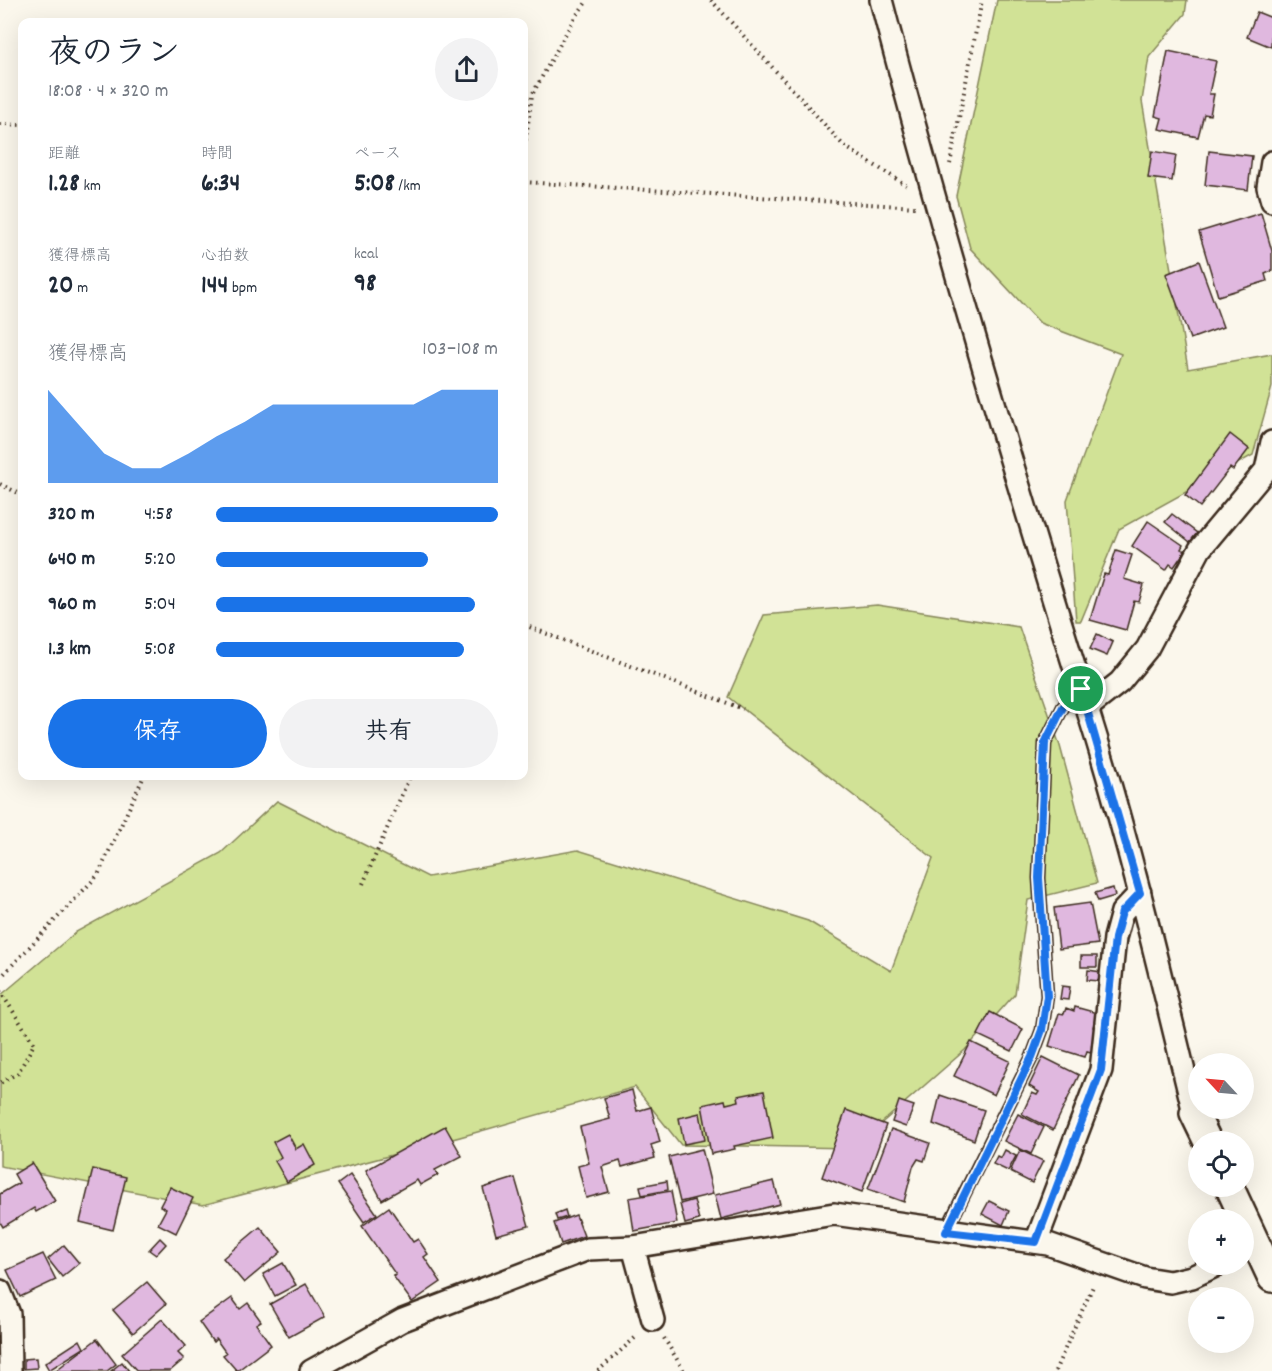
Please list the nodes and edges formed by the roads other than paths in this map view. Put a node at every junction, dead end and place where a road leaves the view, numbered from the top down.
1 (881, 0) edge
2 (1272, 162) edge
3 (1272, 201) edge
4 (1272, 442) edge
5 (1084, 699) junction
6 (1140, 893) junction
7 (1188, 1089) edge
8 (1233, 1197) edge
9 (946, 1232) junction
10 (1036, 1242) junction
11 (633, 1247) junction
12 (1259, 1260) edge
13 (1196, 1275) edge
14 (0, 1291) edge
15 (653, 1320) road end
16 (10, 1371) edge
17 (311, 1371) edge

1 - 5 street
2 - 3 street
4 - 5 street
5 - 6 street
5 - 9 lane
6 - 7 street
6 - 10 street
8 - 12 street
9 - 10 street
9 - 11 street
10 - 13 street
11 - 15 street
11 - 17 street
14 - 16 street

